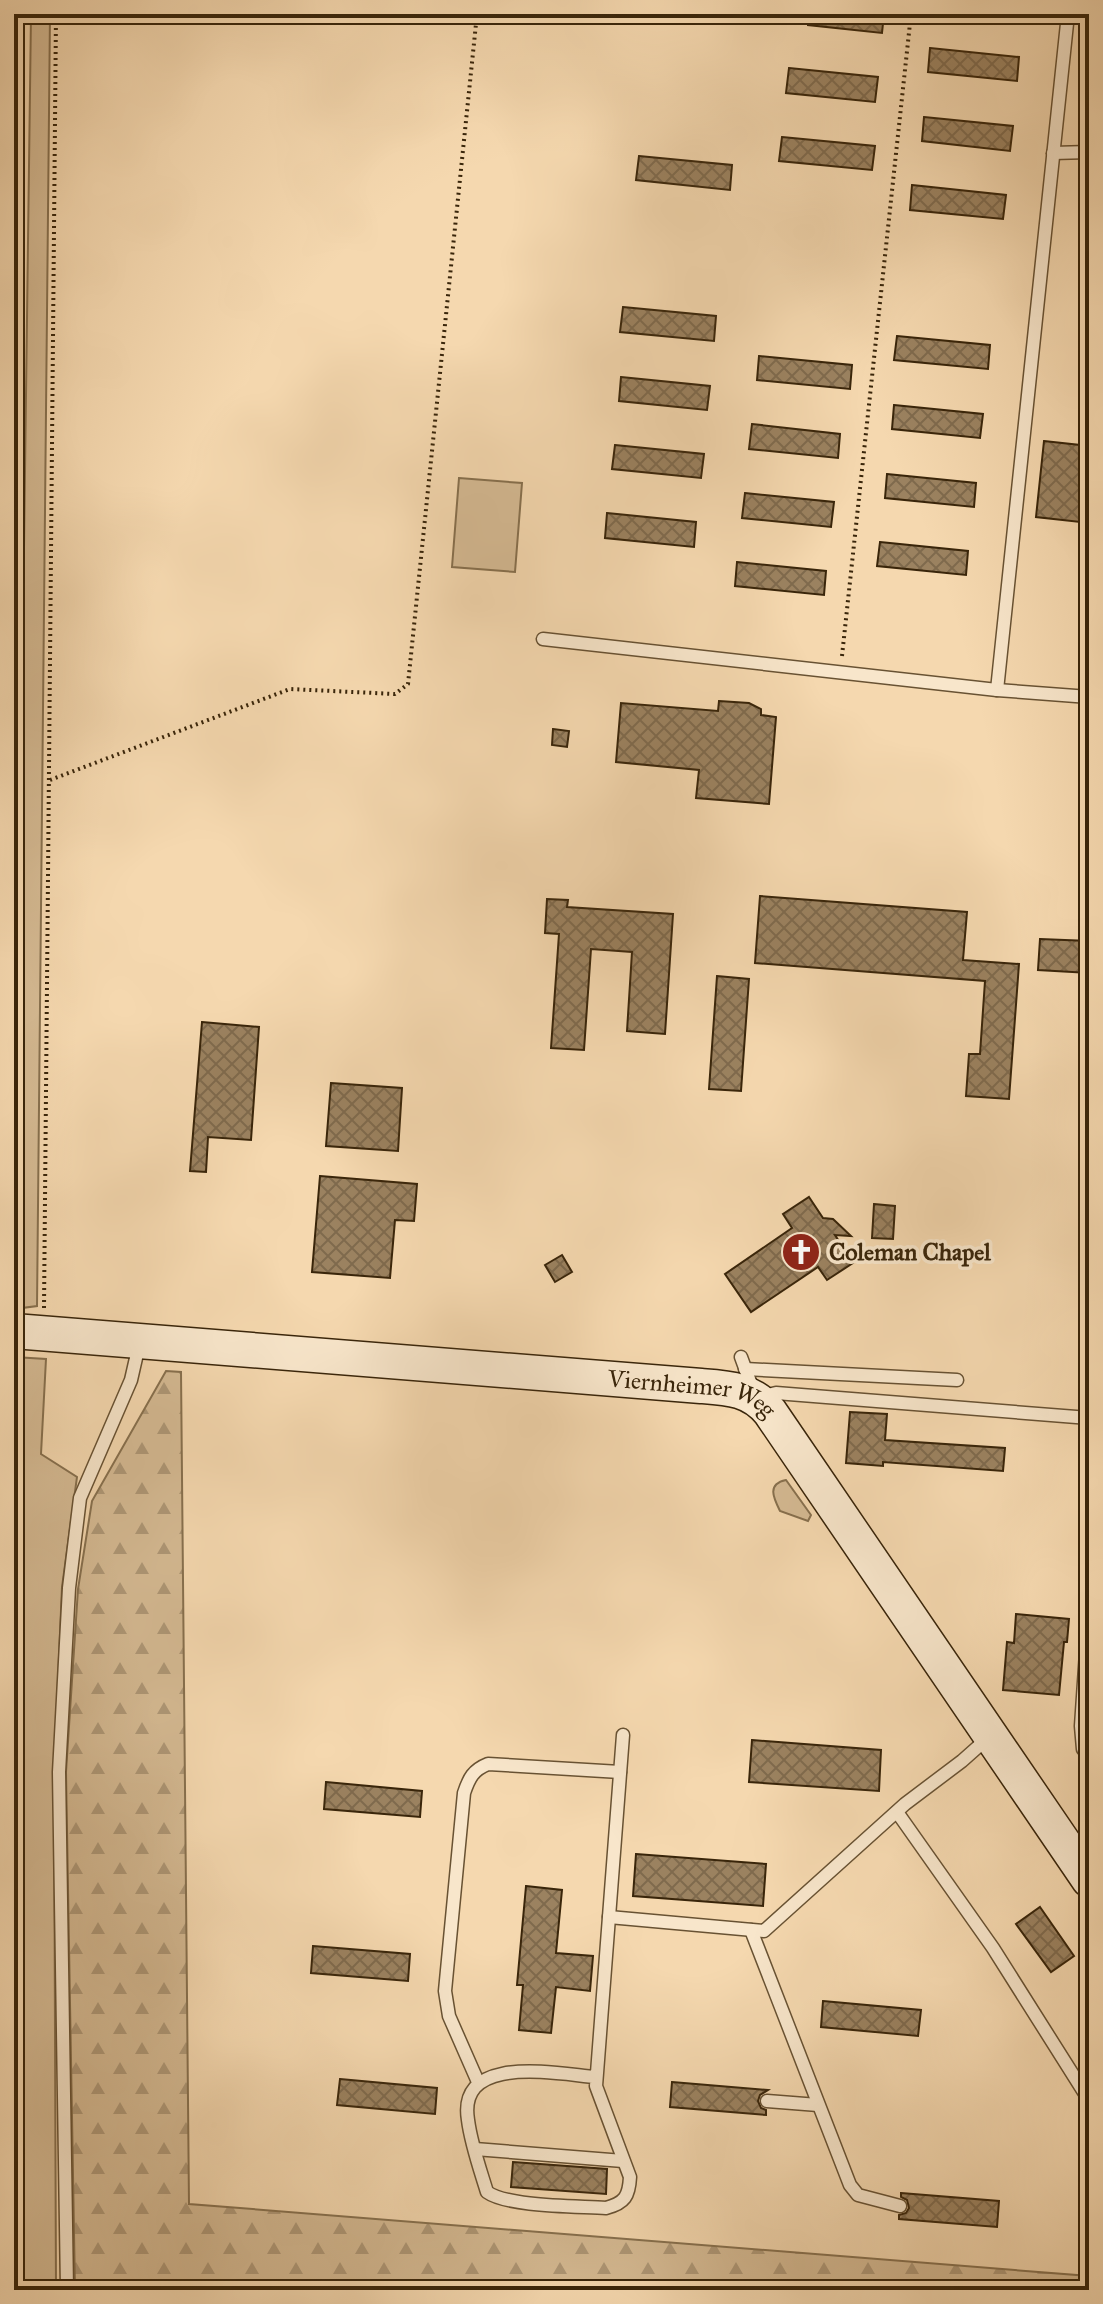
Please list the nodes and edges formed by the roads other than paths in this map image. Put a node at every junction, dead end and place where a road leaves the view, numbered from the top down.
1 (1068, 14) edge
2 (1089, 152) edge
3 (1053, 153) junction
4 (543, 639) dead end
5 (997, 690) junction
6 (1089, 697) edge
7 (29, 1332) edge
8 (139, 1342) junction
9 (747, 1375) junction
10 (957, 1380) dead end
11 (1089, 1418) edge
12 (1089, 1608) edge
13 (623, 1735) dead end
14 (989, 1737) junction
15 (1089, 1752) edge
16 (620, 1772) junction
17 (897, 1812) junction
18 (1089, 1880) edge
19 (609, 1917) junction
20 (751, 1930) junction
21 (596, 2077) junction
22 (478, 2082) junction
23 (1089, 2100) edge
24 (767, 2101) dead end
25 (818, 2105) junction
26 (475, 2149) junction
27 (623, 2161) junction
28 (900, 2206) dead end
29 (67, 2290) edge

1 - 3 lane
2 - 3 lane
3 - 5 lane
4 - 5 lane
5 - 6 lane
7 - 8 street, Viernheimer Weg
8 - 9 street, Viernheimer Weg
8 - 29 lane
9 - 10 lane
9 - 11 lane
9 - 14 street, Viernheimer Weg
12 - 15 lane
13 - 16 lane
14 - 17 lane
14 - 18 street, Viernheimer Weg
16 - 19 lane
16 - 22 lane
17 - 20 lane
17 - 23 lane
19 - 20 lane
19 - 21 lane
20 - 25 lane
21 - 22 lane
21 - 27 lane
22 - 26 lane
24 - 25 lane
25 - 28 lane
26 - 27 lane
26 - 27 lane

